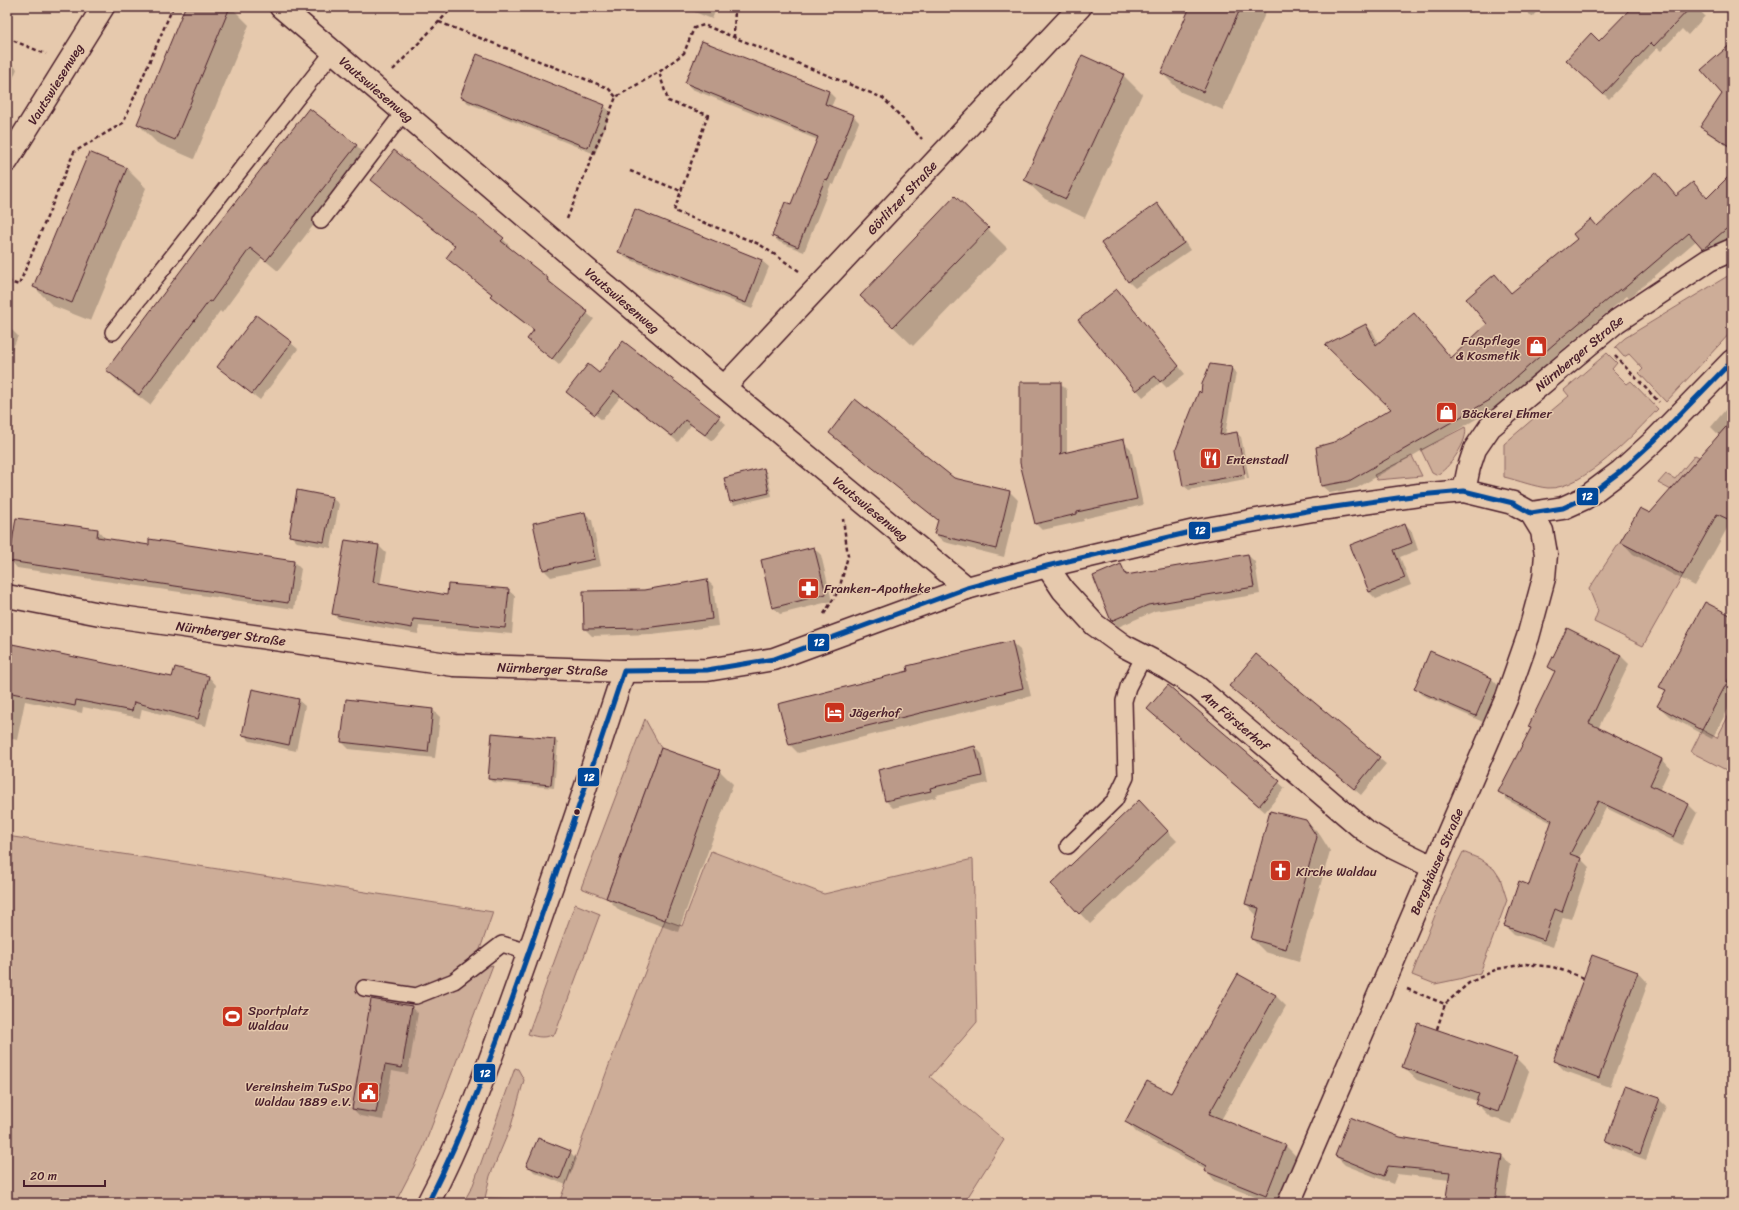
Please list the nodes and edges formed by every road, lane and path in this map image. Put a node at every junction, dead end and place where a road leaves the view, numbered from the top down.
1 (103, 7) edge
2 (173, 7) edge
3 (281, 7) edge
4 (453, 7) edge
5 (735, 7) edge
6 (1080, 7) edge
7 (439, 22) junction
8 (7, 38) edge
9 (734, 38) junction
10 (333, 52) junction
11 (68, 63) junction
12 (659, 72) junction
13 (375, 89) junction
14 (616, 97) junction
15 (403, 113) junction
16 (940, 157) junction
17 (7, 161) edge
18 (630, 171) dead end
19 (681, 191) junction
20 (321, 221) dead end
21 (557, 244) junction
22 (1732, 250) edge
23 (7, 280) edge
24 (819, 284) junction
25 (113, 332) dead end
26 (1597, 337) junction
27 (1732, 361) edge
28 (724, 387) junction
29 (1676, 419) junction
30 (846, 488) junction
31 (1464, 491) junction
32 (1532, 513) junction
33 (1047, 566) junction
34 (967, 588) junction
35 (7, 596) edge
36 (824, 641) junction
37 (1144, 656) junction
38 (624, 671) junction
39 (1068, 846) dead end
40 (1433, 867) junction
41 (528, 952) junction
42 (1584, 978) dead end
43 (364, 988) dead end
44 (1422, 995) dead end
45 (1445, 1004) junction
46 (1437, 1029) dead end
47 (428, 1203) edge
48 (1289, 1203) edge

1 - 11 street, Vautswiesenweg
2 - 23 path
3 - 10 street, Vautswiesenweg
4 - 7 path
5 - 9 path
6 - 16 street, Görlitzer Straße
7 - 13 path
7 - 14 path
8 - 11 path
9 - 12 path
9 - 16 path
10 - 13 street, Vautswiesenweg
10 - 25 lane
11 - 17 street, Vautswiesenweg
12 - 14 path
12 - 19 path
13 - 15 street, Vautswiesenweg
14 - 21 path
15 - 20 lane
15 - 21 street, Vautswiesenweg
16 - 24 street, Görlitzer Straße
18 - 19 path
19 - 24 path
21 - 28 street, Vautswiesenweg
22 - 26 street, Nürnberger Straße
24 - 28 street, Görlitzer Straße
26 - 29 path
26 - 31 street, Nürnberger Straße
27 - 29 street
28 - 30 street, Vautswiesenweg
29 - 32 street
30 - 34 street, Vautswiesenweg
30 - 36 path
31 - 32 street, Nürnberger Straße
31 - 33 street, Nürnberger Straße
32 - 40 street, Bergshäuser Straße
33 - 34 street, Nürnberger Straße
33 - 37 street, Am Försterhof
34 - 36 street, Nürnberger Straße
35 - 38 street, Nürnberger Straße
36 - 38 street, Nürnberger Straße
37 - 39 lane
37 - 40 street, Am Försterhof
38 - 41 street
40 - 48 street, Bergshäuser Straße
41 - 43 lane
41 - 47 street
42 - 45 path
44 - 45 path
45 - 46 path

